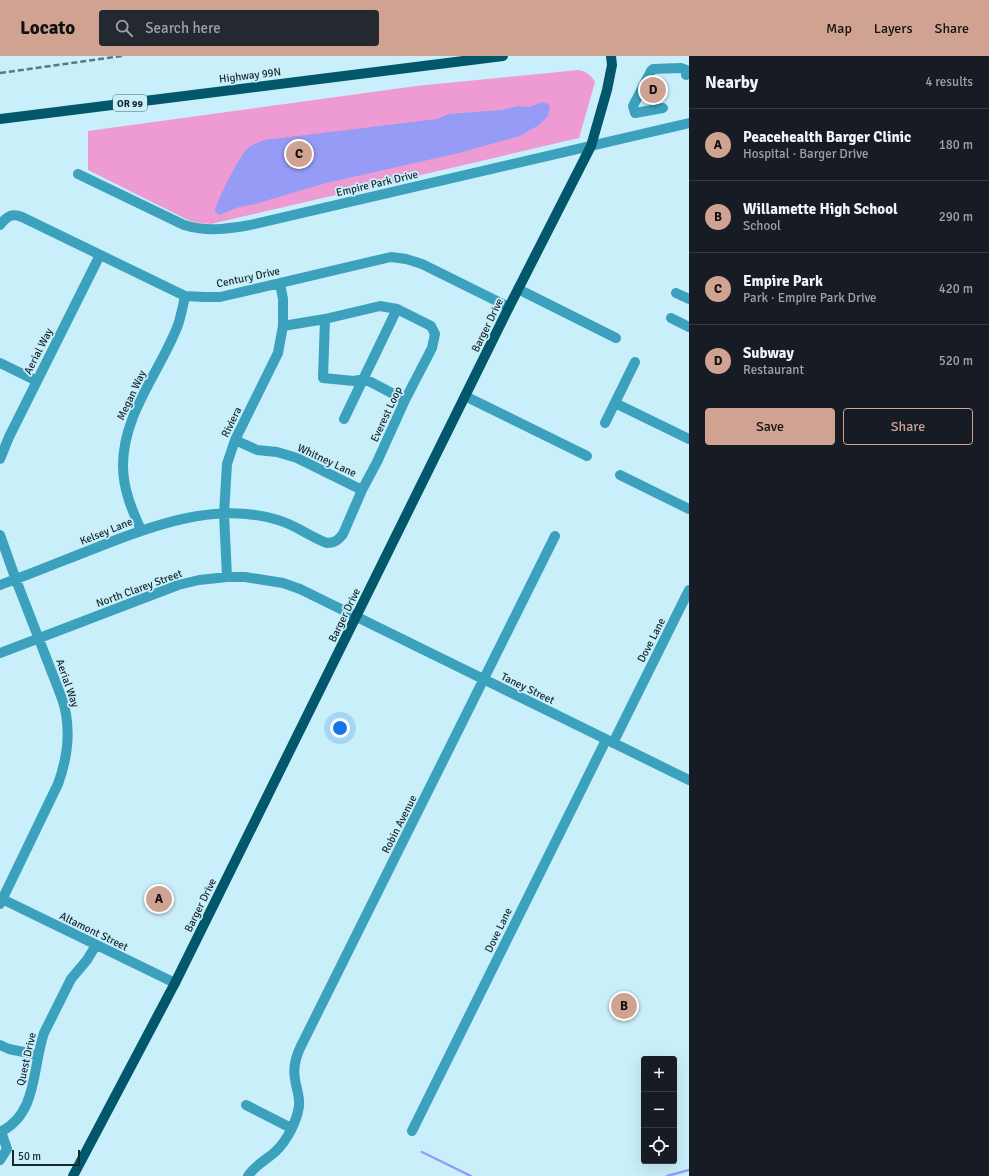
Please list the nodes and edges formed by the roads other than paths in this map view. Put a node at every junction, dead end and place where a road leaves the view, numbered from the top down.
1 (503, 56) edge
2 (611, 56) edge
3 (686, 75) dead end
4 (663, 108) dead end
5 (0, 119) edge
6 (689, 123) edge
7 (591, 146) junction
8 (78, 174) dead end
9 (0, 225) edge
10 (100, 255) junction
11 (280, 283) junction
12 (518, 289) junction
13 (676, 293) dead end
14 (185, 296) junction
15 (689, 299) edge
16 (509, 307) junction
17 (397, 309) junction
18 (670, 318) dead end
19 (325, 319) junction
20 (284, 326) junction
21 (689, 327) edge
22 (616, 338) dead end
23 (635, 362) dead end
24 (0, 363) edge
25 (364, 379) junction
26 (37, 381) junction
27 (465, 396) junction
28 (405, 400) junction
29 (615, 402) junction
30 (344, 419) dead end
31 (605, 423) dead end
32 (689, 439) edge
33 (235, 440) junction
34 (587, 456) dead end
35 (0, 459) edge
36 (620, 475) dead end
37 (362, 490) junction
38 (689, 509) edge
39 (224, 514) junction
40 (141, 530) junction
41 (0, 535) edge
42 (555, 536) dead end
43 (227, 577) junction
44 (16, 580) junction
45 (0, 585) edge
46 (689, 590) edge
47 (357, 617) junction
48 (39, 639) junction
49 (0, 653) edge
50 (484, 680) junction
51 (609, 741) junction
52 (689, 780) edge
53 (1, 902) edge
54 (96, 945) junction
55 (175, 983) junction
56 (0, 1045) edge
57 (38, 1055) junction
58 (246, 1106) dead end
59 (292, 1128) junction
60 (412, 1131) dead end
61 (1, 1132) edge
62 (0, 1160) edge
63 (73, 1176) edge
64 (248, 1176) edge

1 - 5 main road, Highway 99N / OR 99
2 - 7 main road, Barger Drive
3 - 4 street
6 - 7 street, Empire Park Drive
7 - 8 street, Empire Park Drive
7 - 12 main road, Barger Drive
9 - 10 street, Century Drive
10 - 14 street, Century Drive
10 - 26 street, Aerial Way
11 - 14 street, Century Drive
11 - 16 street, Century Drive
11 - 20 street, Riviera
12 - 16 main road, Barger Drive
12 - 22 street
13 - 15 street
14 - 40 street, Megan Way
16 - 27 main road, Barger Drive
17 - 19 street, Everest Loop
17 - 25 street
17 - 28 street, Everest Loop
18 - 21 street
19 - 20 street, Everest Loop
19 - 25 street
20 - 33 street, Riviera
23 - 29 street
24 - 26 street
25 - 28 street
25 - 30 street
26 - 35 street, Aerial Way
27 - 34 street
27 - 47 main road, Barger Drive
28 - 37 street, Everest Loop
29 - 31 street
29 - 32 street
33 - 37 street, Whitney Lane
33 - 39 street, Riviera
36 - 38 street
37 - 39 street, Everest Loop
39 - 40 street, Kelsey Lane
39 - 43 street, Riviera
40 - 44 street, Kelsey Lane
41 - 44 street, Aerial Way
42 - 50 street, Robin Avenue
43 - 47 street, North Clarey Street
43 - 48 street, North Clarey Street
44 - 45 street, Kelsey Lane
44 - 48 street, Aerial Way
46 - 51 street, Dove Lane
47 - 50 street, Taney Street
47 - 55 main road, Barger Drive
48 - 49 street, North Clarey Street
48 - 53 street, Aerial Way
50 - 51 street, Taney Street
50 - 59 street, Robin Avenue
51 - 52 street, Taney Street
51 - 60 street, Dove Lane
53 - 54 street, Altamont Street
54 - 55 street, Altamont Street
54 - 57 street, Quest Drive
55 - 63 main road, Barger Drive
56 - 57 street
57 - 61 street, Quest Drive
58 - 59 street
59 - 64 street, Robin Avenue
61 - 62 street

